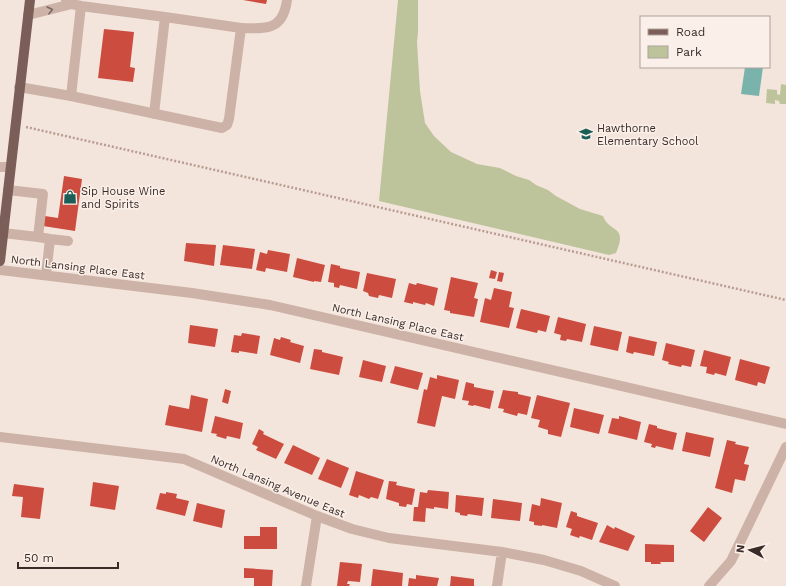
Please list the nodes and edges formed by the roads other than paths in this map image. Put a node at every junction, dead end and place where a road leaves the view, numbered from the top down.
1 (30, 0) edge
2 (287, 0) edge
3 (73, 3) edge
4 (28, 15) junction
5 (165, 17) junction
6 (242, 28) junction
7 (20, 87) junction
8 (71, 96) junction
9 (154, 114) junction
10 (5, 167) edge
11 (8, 190) junction
12 (3, 233) junction
13 (38, 237) junction
14 (50, 239) junction
15 (68, 241) dead end
16 (1, 248) edge
17 (0, 262) edge
18 (0, 270) edge
19 (46, 275) junction
20 (786, 424) edge
21 (0, 437) edge
22 (786, 447) edge
23 (317, 516) junction
24 (502, 552) junction
25 (306, 586) edge
26 (497, 586) edge
27 (615, 586) edge
28 (709, 586) edge

1 - 4 main road
2 - 6 street
4 -> 3 street
3 - 5 street
3 - 8 street
4 - 7 main road
5 - 6 street
5 - 9 street
6 - 9 street
7 - 8 street
7 - 10 main road
8 - 9 street
10 - 11 main road
11 - 12 main road
11 - 13 street
12 - 13 street
12 - 16 main road
13 - 14 street
14 - 15 street
14 - 19 street
16 - 17 main road
18 - 19 street, North Lansing Place East
19 - 20 street, North Lansing Place East
21 - 23 street, North Lansing Avenue East
22 - 28 street
23 - 24 street, North Lansing Avenue East
23 - 25 street
24 - 26 street
24 - 27 street, North Lansing Avenue East

